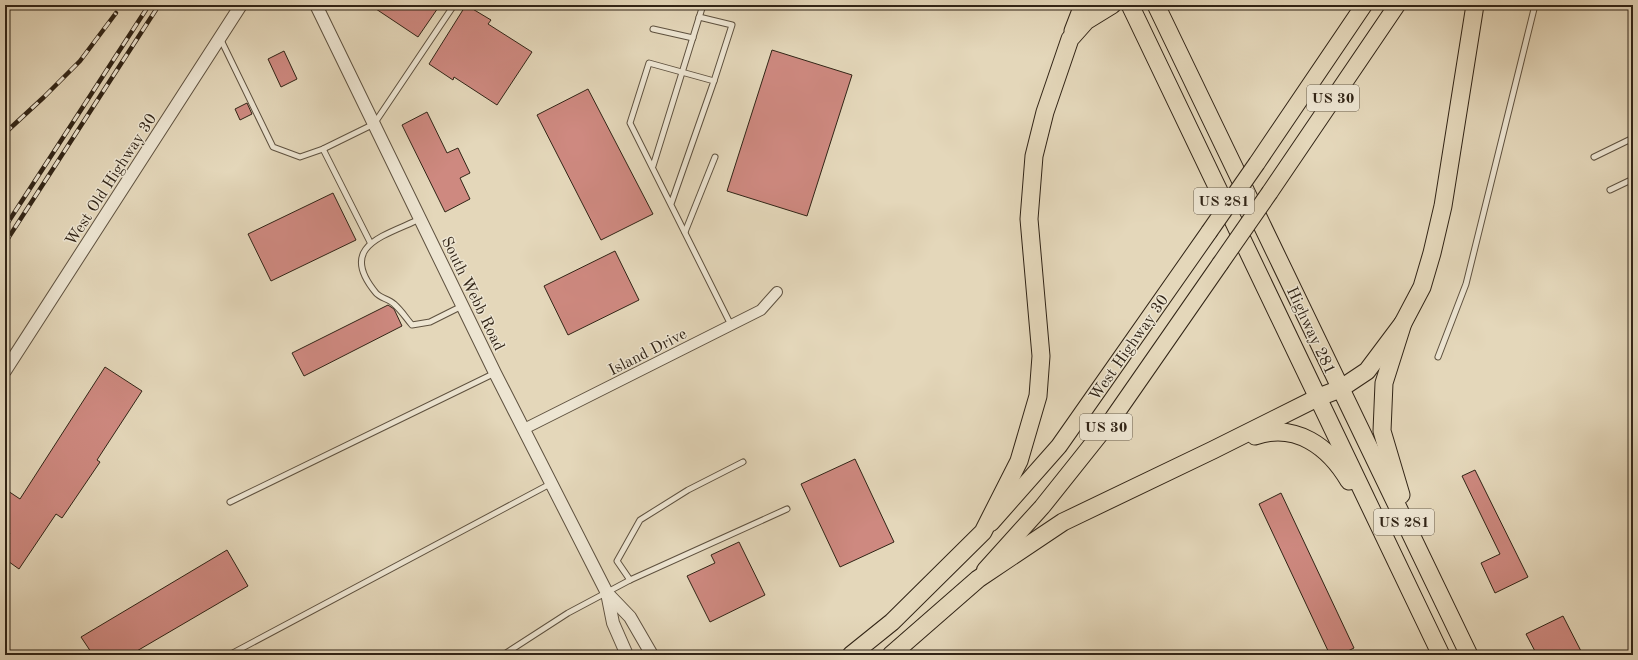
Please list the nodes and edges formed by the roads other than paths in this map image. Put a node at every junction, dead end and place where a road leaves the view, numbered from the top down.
1 (241, 5) edge
2 (316, 5) edge
3 (454, 5) edge
4 (703, 5) edge
5 (1083, 5) edge
6 (1112, 5) edge
7 (1130, 5) edge
8 (1156, 5) edge
9 (1364, 5) edge
10 (1397, 5) edge
11 (1475, 5) edge
12 (1535, 5) edge
13 (700, 17) junction
14 (653, 29) dead end
15 (220, 38) junction
16 (693, 38) junction
17 (1070, 39) junction
18 (683, 73) junction
19 (714, 81) junction
20 (374, 124) junction
21 (1633, 138) edge
22 (323, 149) junction
23 (715, 157) dead end
24 (1594, 157) dead end
25 (653, 166) junction
26 (1633, 179) edge
27 (1610, 190) dead end
28 (671, 204) junction
29 (420, 219) junction
30 (685, 232) junction
31 (370, 242) junction
32 (777, 292) dead end
33 (462, 306) junction
34 (1403, 323) junction
35 (731, 325) junction
36 (1438, 357) dead end
37 (5, 371) edge
38 (494, 373) junction
39 (1340, 389) junction
40 (1319, 397) junction
41 (524, 429) junction
42 (1214, 450) junction
43 (743, 462) dead end
44 (550, 484) junction
45 (230, 502) dead end
46 (787, 509) dead end
47 (983, 532) junction
48 (1424, 563) junction
49 (1401, 570) junction
50 (978, 579) junction
51 (630, 580) junction
52 (607, 593) junction
53 (229, 655) edge
54 (503, 655) edge
55 (627, 655) edge
56 (652, 655) edge
57 (851, 655) edge
58 (891, 655) edge
59 (1441, 655) edge
60 (1469, 655) edge

1 - 15 street, West Old Highway 30
2 - 20 street, South Webb Road
3 - 20 lane
4 - 13 lane
5 - 17 highway
6 - 17 highway
7 - 40 highway, Highway 281 / US 281
8 - 39 highway, Highway 281 / US 281
9 - 47 main road, West Highway 30 / US 30, bridge
10 - 50 main road, West Highway 30 / US 30, bridge
11 - 34 highway
12 - 36 lane
13 - 16 lane
13 - 19 lane
14 - 16 lane
15 - 22 lane
15 - 37 street, West Old Highway 30
16 - 18 lane
17 - 47 highway
18 - 19 lane
18 - 25 lane
18 - 25 lane
19 - 28 lane
20 - 22 lane
20 - 29 street, South Webb Road
21 - 24 lane
22 - 31 lane
23 - 30 lane
25 - 28 lane
26 - 27 lane
28 - 30 lane
29 - 31 lane
29 - 33 street, South Webb Road
30 - 35 lane
31 - 33 lane
32 - 35 street, Island Drive
33 - 38 street, South Webb Road
34 - 39 highway
34 - 48 highway
35 - 41 street, Island Drive
38 - 41 street, South Webb Road
38 - 45 lane
39 - 40 highway
39 - 48 highway, Highway 281 / US 281
40 - 42 highway
40 - 49 highway, Highway 281 / US 281
41 - 44 street, South Webb Road
42 - 49 highway
42 - 50 highway
43 - 51 lane
44 - 52 street, South Webb Road
44 - 53 lane
46 - 51 lane
47 - 57 highway, West Highway 30 / US 30
48 - 60 highway, Highway 281 / US 281
49 - 59 highway, Highway 281 / US 281
50 - 58 highway, West Highway 30 / US 30
51 - 52 lane
52 - 54 lane
52 - 55 street, South Webb Road
52 - 56 street, South Webb Road

